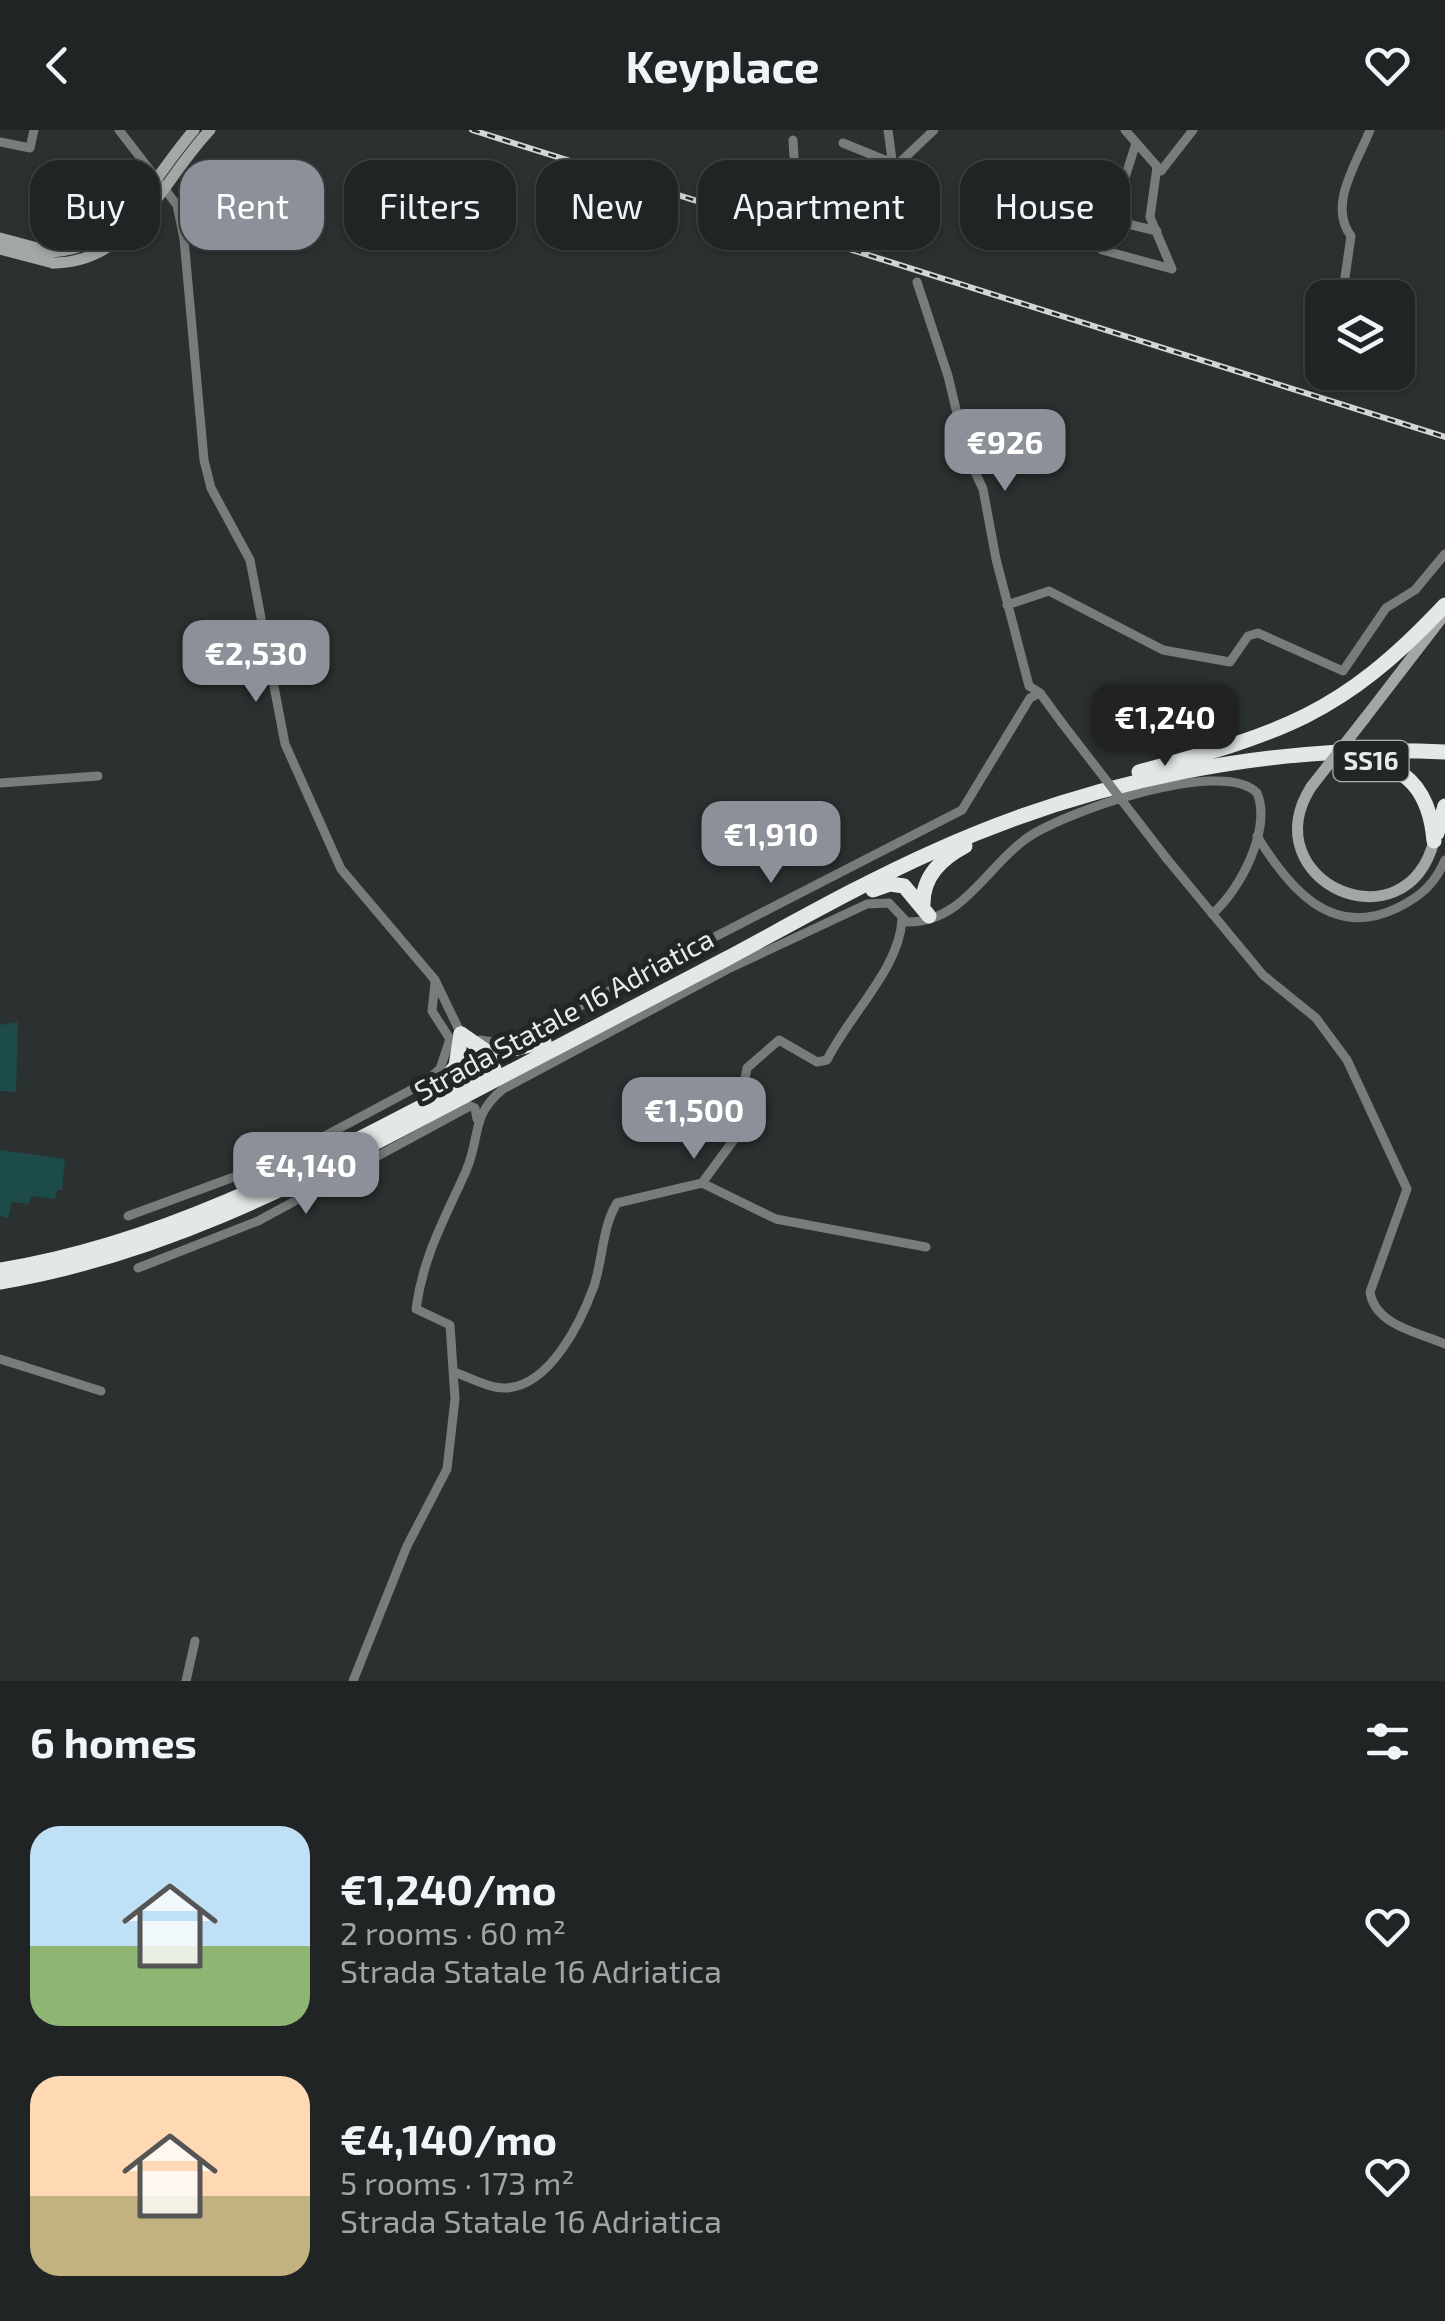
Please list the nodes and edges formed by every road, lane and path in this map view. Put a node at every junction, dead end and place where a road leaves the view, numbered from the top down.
1 (34, 130) edge
2 (119, 130) edge
3 (194, 130) edge
4 (210, 130) edge
5 (888, 130) edge
6 (934, 130) edge
7 (1125, 130) edge
8 (1192, 130) edge
9 (1370, 130) edge
10 (793, 140) dead end
11 (0, 142) edge
12 (844, 143) dead end
13 (1136, 143) junction
14 (794, 160) edge
15 (883, 160) edge
16 (892, 160) edge
17 (902, 160) edge
18 (1130, 162) edge
19 (1157, 167) junction
20 (1130, 224) edge
21 (1157, 231) junction
22 (0, 238) edge
23 (0, 249) edge
24 (1102, 250) edge
25 (53, 258) junction
26 (1344, 280) edge
27 (916, 282) dead end
28 (1445, 554) edge
29 (1007, 605) junction
30 (1445, 605) edge
31 (1445, 614) edge
32 (1040, 693) junction
33 (1445, 742) edge
34 (1445, 752) edge
35 (1259, 760) junction
36 (1138, 773) junction
37 (98, 776) dead end
38 (0, 783) edge
39 (1445, 806) edge
40 (1004, 823) junction
41 (1257, 836) junction
42 (1434, 842) junction
43 (1445, 860) edge
44 (926, 910) junction
45 (1212, 914) junction
46 (804, 918) junction
47 (902, 918) junction
48 (435, 980) junction
49 (454, 1016) junction
50 (461, 1034) junction
51 (544, 1042) junction
52 (419, 1108) junction
53 (478, 1123) junction
54 (702, 1183) junction
55 (128, 1216) dead end
56 (926, 1247) dead end
57 (138, 1268) dead end
58 (0, 1270) edge
59 (0, 1282) edge
60 (1445, 1344) edge
61 (0, 1359) edge
62 (454, 1372) junction
63 (101, 1391) dead end
64 (195, 1641) dead end
65 (186, 1681) edge
66 (353, 1681) edge

1 - 11 street
2 - 48 street
3 - 25 main road, bridge
4 - 25 main road, bridge
5 - 16 street
6 - 17 street
7 - 13 street
8 - 19 street
9 - 26 street
10 - 14 street
12 - 15 street
13 - 18 street
13 - 19 street
19 - 21 street
20 - 21 street
21 - 24 street
22 - 25 main road
23 - 25 main road
27 - 29 street
28 - 29 street
29 - 32 street
30 - 36 highway, SS16
31 - 42 main road, bridge
32 - 45 street, bridge
32 - 49 street
33 - 36 highway, Strada Statale 16 Adriatica / SS16
34 - 35 highway, Strada Statale 16 Adriatica / SS16
35 - 40 highway, Strada Statale 16 Adriatica / SS16
35 - 42 highway, SS16
36 - 51 highway, Strada Statale 16 Adriatica / SS16
37 - 38 street
39 - 42 highway
40 - 44 highway
40 - 46 highway, Strada Statale 16 Adriatica / SS16
41 - 43 street
41 - 44 street
41 - 45 street
44 - 46 highway
44 - 47 street
45 - 60 street
46 - 59 highway, Strada Statale 16 Adriatica / SS16
47 - 53 street
47 - 54 street
48 - 49 street
48 - 55 street
49 - 50 street
50 - 51 highway, SS16
50 - 52 highway, SS16
51 - 52 highway, Strada Statale 16 Adriatica / SS16
52 - 58 highway, Strada Statale 16 Adriatica / SS16
53 - 57 street
53 - 62 street
54 - 56 street
54 - 62 street
61 - 63 street
62 - 66 street
64 - 65 street

